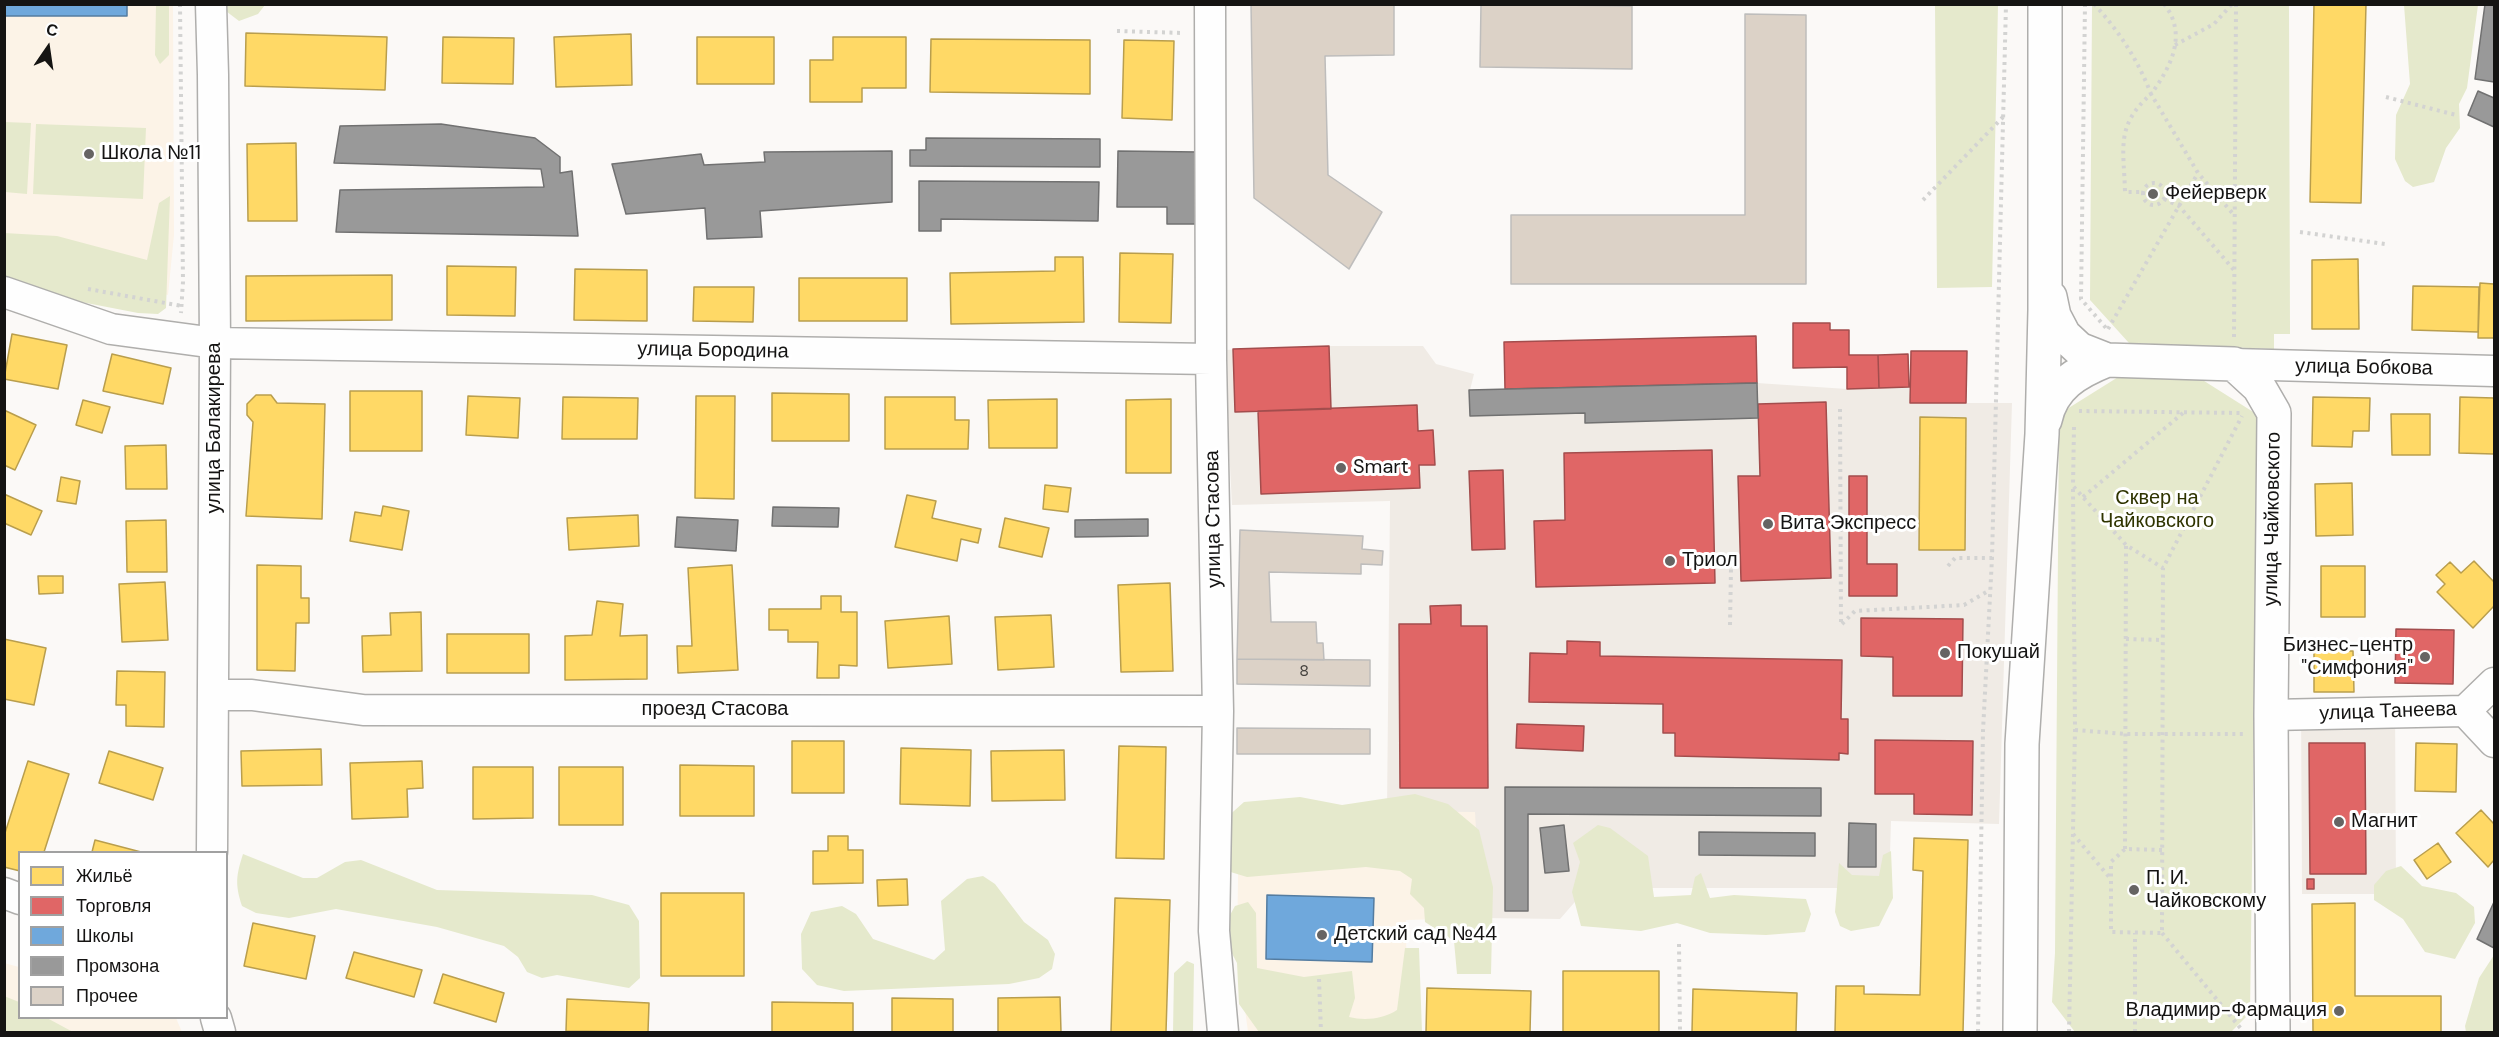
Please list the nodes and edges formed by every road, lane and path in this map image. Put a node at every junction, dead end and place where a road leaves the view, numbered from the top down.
1 (180, 4) edge
2 (211, 4) edge
3 (1210, 4) edge
4 (2006, 4) edge
5 (2045, 4) edge
6 (2085, 4) edge
7 (2094, 4) edge
8 (2164, 4) edge
9 (2234, 4) edge
10 (1117, 31) dead end
11 (1210, 34) junction
12 (2175, 45) junction
13 (2151, 94) junction
14 (2386, 97) dead end
15 (2456, 115) dead end
16 (2003, 117) junction
17 (2198, 173) junction
18 (2142, 192) junction
19 (2164, 199) junction
20 (1923, 200) dead end
21 (2179, 206) junction
22 (2234, 215) junction
23 (2300, 232) dead end
24 (2385, 244) dead end
25 (2234, 270) junction
26 (2046, 280) junction
27 (79, 288) dead end
28 (4, 292) edge
29 (182, 306) junction
30 (180, 339) junction
31 (215, 343) junction
32 (2107, 345) junction
33 (1211, 359) junction
34 (2234, 364) junction
35 (2494, 371) edge
36 (2077, 402) dead end
37 (1840, 409) dead end
38 (2184, 412) junction
39 (2074, 422) dead end
40 (2042, 434) junction
41 (2073, 486) junction
42 (2083, 497) junction
43 (2126, 545) junction
44 (1992, 558) junction
45 (1948, 566) dead end
46 (2163, 568) junction
47 (1731, 569) dead end
48 (1991, 590) junction
49 (1730, 625) dead end
50 (2126, 639) junction
51 (2163, 640) junction
52 (2494, 683) edge
53 (213, 695) junction
54 (1218, 711) junction
55 (2465, 711) junction
56 (2271, 725) junction
57 (2074, 730) junction
58 (2126, 734) junction
59 (2163, 734) junction
60 (2494, 742) edge
61 (2073, 834) junction
62 (2125, 849) junction
63 (2162, 850) junction
64 (212, 851) edge
65 (2111, 879) junction
66 (2162, 901) junction
67 (2272, 901) junction
68 (2135, 933) junction
69 (2162, 933) junction
70 (1679, 944) dead end
71 (1319, 979) dead end
72 (2258, 1031) edge
73 (1223, 1032) edge
74 (1321, 1032) edge
75 (1680, 1032) edge
76 (1978, 1032) edge
77 (2020, 1032) edge
78 (2069, 1032) edge
79 (2135, 1032) edge

1 - 29 path
2 - 31 street, улица Балакирева
3 - 11 street, улица Стасова
4 - 16 path
5 - 26 main road
6 - 32 path
7 - 13 path
8 - 12 path
9 - 12 path
9 - 22 path
10 - 11 path
11 - 33 street, улица Стасова
12 - 13 path
13 - 17 path
13 - 18 path
14 - 15 path
16 - 20 path
16 - 44 path
17 - 21 path
17 - 22 path
18 - 19 path
18 - 19 path
19 - 21 path
21 - 25 path
21 - 32 path
22 - 25 path
23 - 24 path
25 - 34 path
26 - 32 main road
26 - 40 main road
27 - 29 path
28 - 30 street, улица Бородина
29 - 30 path
30 - 31 street, улица Бородина
31 - 33 street, улица Бородина
31 - 53 street, улица Балакирева
32 - 34 main road
32 - 40 main road
33 - 54 street, улица Стасова
34 - 35 street, улица Бобкова
34 - 56 main road, улица Чайковского
36 - 38 path
37 - 48 path
38 - 42 path
38 - 46 path
39 - 41 path
40 - 77 main road
41 - 42 path
41 - 57 path
42 - 43 path
43 - 46 path
43 - 50 path
44 - 45 path
44 - 48 path
46 - 51 path
47 - 49 path
48 - 76 path
50 - 51 path
50 - 58 path
51 - 59 path
52 - 55 street, улица Танеева
53 - 54 street, проезд Стасова
53 - 64 street, улица Балакирева
54 - 73 street, улица Стасова
55 - 56 street, улица Танеева
55 - 60 street
56 - 59 path
56 - 67 main road, улица Чайковского
57 - 58 path
57 - 61 path
58 - 59 path
58 - 62 path
59 - 63 path
61 - 65 path
61 - 78 path
62 - 63 path
62 - 65 path
63 - 66 path
65 - 68 path
66 - 67 path
66 - 69 path
67 - 72 main road, улица Чайковского
68 - 69 path
68 - 79 path
69 - 72 path
70 - 75 path
71 - 74 path

